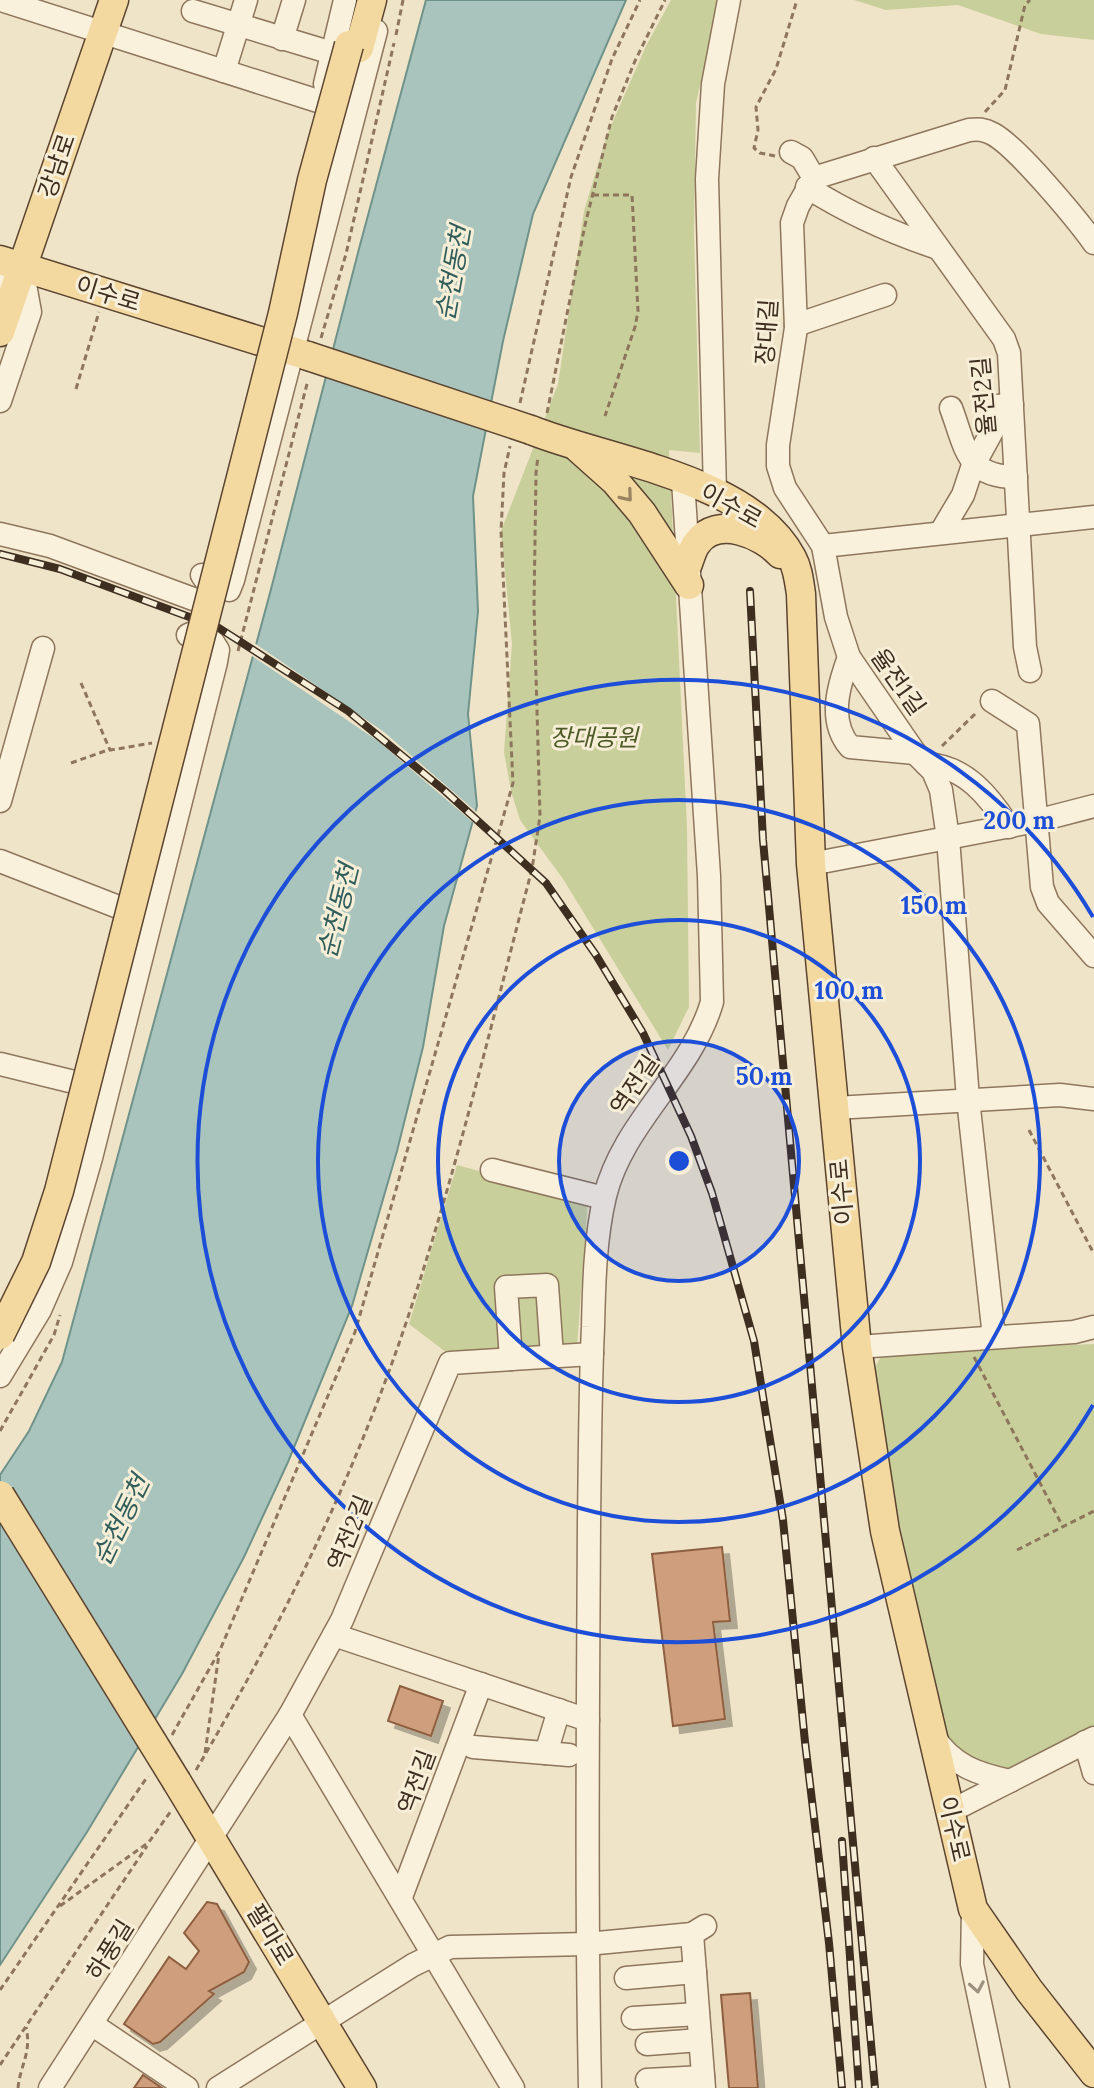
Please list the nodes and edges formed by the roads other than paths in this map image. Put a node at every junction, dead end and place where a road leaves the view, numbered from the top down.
1 (1, 0) edge
2 (114, 0) edge
3 (246, 0) edge
4 (294, 0) edge
5 (345, 0) edge
6 (361, 0) edge
7 (372, 0) edge
8 (384, 0) edge
9 (729, 0) edge
10 (193, 11) dead end
11 (237, 26) junction
12 (103, 33) junction
13 (282, 39) junction
14 (347, 49) junction
15 (224, 71) junction
16 (321, 102) junction
17 (791, 152) road end
18 (874, 158) junction
19 (810, 182) junction
20 (1094, 243) edge
21 (938, 248) junction
22 (11, 264) edge
23 (0, 288) edge
24 (885, 295) dead end
25 (796, 325) junction
26 (0, 332) edge
27 (263, 341) junction
28 (300, 354) junction
29 (0, 401) edge
30 (1012, 405) junction
31 (951, 408) dead end
32 (571, 443) junction
33 (974, 464) junction
34 (1016, 477) junction
35 (683, 481) junction
36 (715, 492) junction
37 (1094, 517) edge
38 (1019, 524) junction
39 (941, 532) junction
40 (0, 534) edge
41 (823, 546) junction
42 (688, 575) junction
43 (801, 594) junction
44 (196, 600) dead end
45 (43, 648) dead end
46 (849, 657) junction
47 (1030, 671) dead end
48 (992, 701) road end
49 (921, 758) junction
50 (0, 801) edge
51 (1094, 806) edge
52 (1036, 821) junction
53 (1009, 827) junction
54 (948, 838) junction
55 (0, 861) edge
56 (811, 864) junction
57 (119, 908) junction
58 (151, 919) junction
59 (1094, 956) edge
60 (0, 1064) edge
61 (74, 1082) junction
62 (106, 1098) junction
63 (968, 1099) junction
64 (1094, 1099) edge
65 (835, 1108) junction
66 (492, 1170) dead end
67 (604, 1198) junction
68 (0, 1314) edge
69 (1094, 1327) edge
70 (0, 1335) edge
71 (994, 1337) junction
72 (857, 1347) junction
73 (0, 1353) edge
74 (592, 1354) junction
75 (552, 1356) junction
76 (511, 1359) junction
77 (0, 1376) edge
78 (0, 1495) edge
79 (334, 1635) junction
80 (481, 1684) junction
81 (559, 1710) junction
82 (290, 1715) junction
83 (588, 1720) junction
84 (932, 1734) junction
85 (1089, 1740) edge
86 (473, 1747) dead end
87 (546, 1753) junction
88 (569, 1755) dead end
89 (1094, 1773) edge
90 (1010, 1781) junction
91 (951, 1811) junction
92 (211, 1839) junction
93 (401, 1897) junction
94 (973, 1909) junction
95 (587, 1944) junction
96 (434, 1953) junction
97 (695, 1972) junction
98 (626, 1978) dead end
99 (698, 2014) junction
100 (633, 2018) dead end
101 (323, 2023) junction
102 (93, 2025) junction
103 (700, 2040) junction
104 (647, 2044) dead end
105 (1094, 2073) edge
106 (647, 2080) dead end
107 (703, 2083) edge
108 (50, 2088) edge
109 (187, 2088) edge
110 (218, 2088) edge
111 (362, 2088) edge
112 (513, 2088) edge
113 (590, 2088) edge
114 (998, 2088) edge

1 - 12 street
2 - 12 main road, 강남로
3 - 11 street
4 - 13 street
5 - 14 street
6 - 14 main road
7 - 14 main road
8 - 28 street
9 - 36 street
10 - 11 street
11 - 13 street
11 - 15 street
12 - 15 street
12 - 22 main road, 강남로
13 - 14 street
14 - 16 street
14 - 70 main road, bridge
14 - 73 main road
15 - 16 street
16 - 27 street
17 - 19 street
18 - 19 street
18 - 20 street
18 - 21 street, 율전2길
19 - 21 street
19 - 25 street, 장대길
21 - 30 street, 율전2길
22 - 23 street
22 - 26 main road, 강남로
22 - 27 main road, 이수로
22 - 29 street
24 - 25 street
25 - 41 street, 장대길
27 - 28 main road, 이수로
27 - 28 street
28 - 32 main road, 이수로, bridge
30 - 33 street
30 - 34 street, 율전2길
31 - 33 street
32 - 35 main road, 이수로
32 -> 42 main road
33 - 34 street
33 - 39 street
34 - 38 street, 율전2길
35 - 36 main road, 이수로
35 - 42 street, 역전길
36 - 43 main road, 이수로
37 - 38 street
38 - 39 street
38 - 47 street, 율전2길
39 - 41 street
40 - 44 street
41 - 46 street, 율전1길
42 - 43 main road
42 - 67 street, 역전길
43 - 56 main road, 이수로
45 - 50 street
46 - 49 street, 율전1길
46 - 49 street
48 - 52 street
49 - 53 street
49 - 54 street, 율전1길
51 - 52 street
52 - 53 street
52 - 59 street
53 - 54 street
54 - 56 street
54 - 63 street, 율전1길
55 - 57 street
56 - 65 main road, 이수로
57 - 58 street
57 - 58 street
57 - 61 street
58 - 62 street
60 - 61 street
61 - 62 street
61 - 68 street
62 - 77 street
63 - 64 street
63 - 65 street
63 - 71 street, 율전1길
65 - 72 main road, 이수로
66 - 67 street
67 - 74 street, 역전길
69 - 71 street
71 - 72 street
72 - 84 main road, 이수로
74 - 75 street, 역전2길
74 - 83 street, 역전길
75 - 76 street, 역전2길
75 - 76 street
76 - 79 street, 역전2길
78 - 92 main road, 팔마로, bridge
79 - 80 street
79 - 82 street, 역전2길
80 - 81 street
80 - 93 street, 역전길
81 - 83 street
81 - 87 street
82 - 92 street, 역전2길
82 - 93 street
83 - 95 street, 역전길
84 - 90 street
84 - 91 main road, 이수로
85 - 89 street
85 - 90 street
86 - 87 street
87 - 88 street
90 - 91 street
91 - 94 main road, 이수로
92 - 101 main road, 팔마로
92 - 102 street, 하풍길
93 - 96 street
94 - 105 main road, 이수로
94 -> 114 street
95 - 96 street
95 - 97 street
95 - 113 street, 역전길
96 - 101 street
96 - 112 street
97 - 98 street
97 - 99 street
99 - 100 street
99 - 103 street
101 - 110 street
101 - 111 main road, 팔마로
102 - 108 street, 하풍길
102 - 109 street
103 - 104 street
103 - 107 street
106 - 107 street

